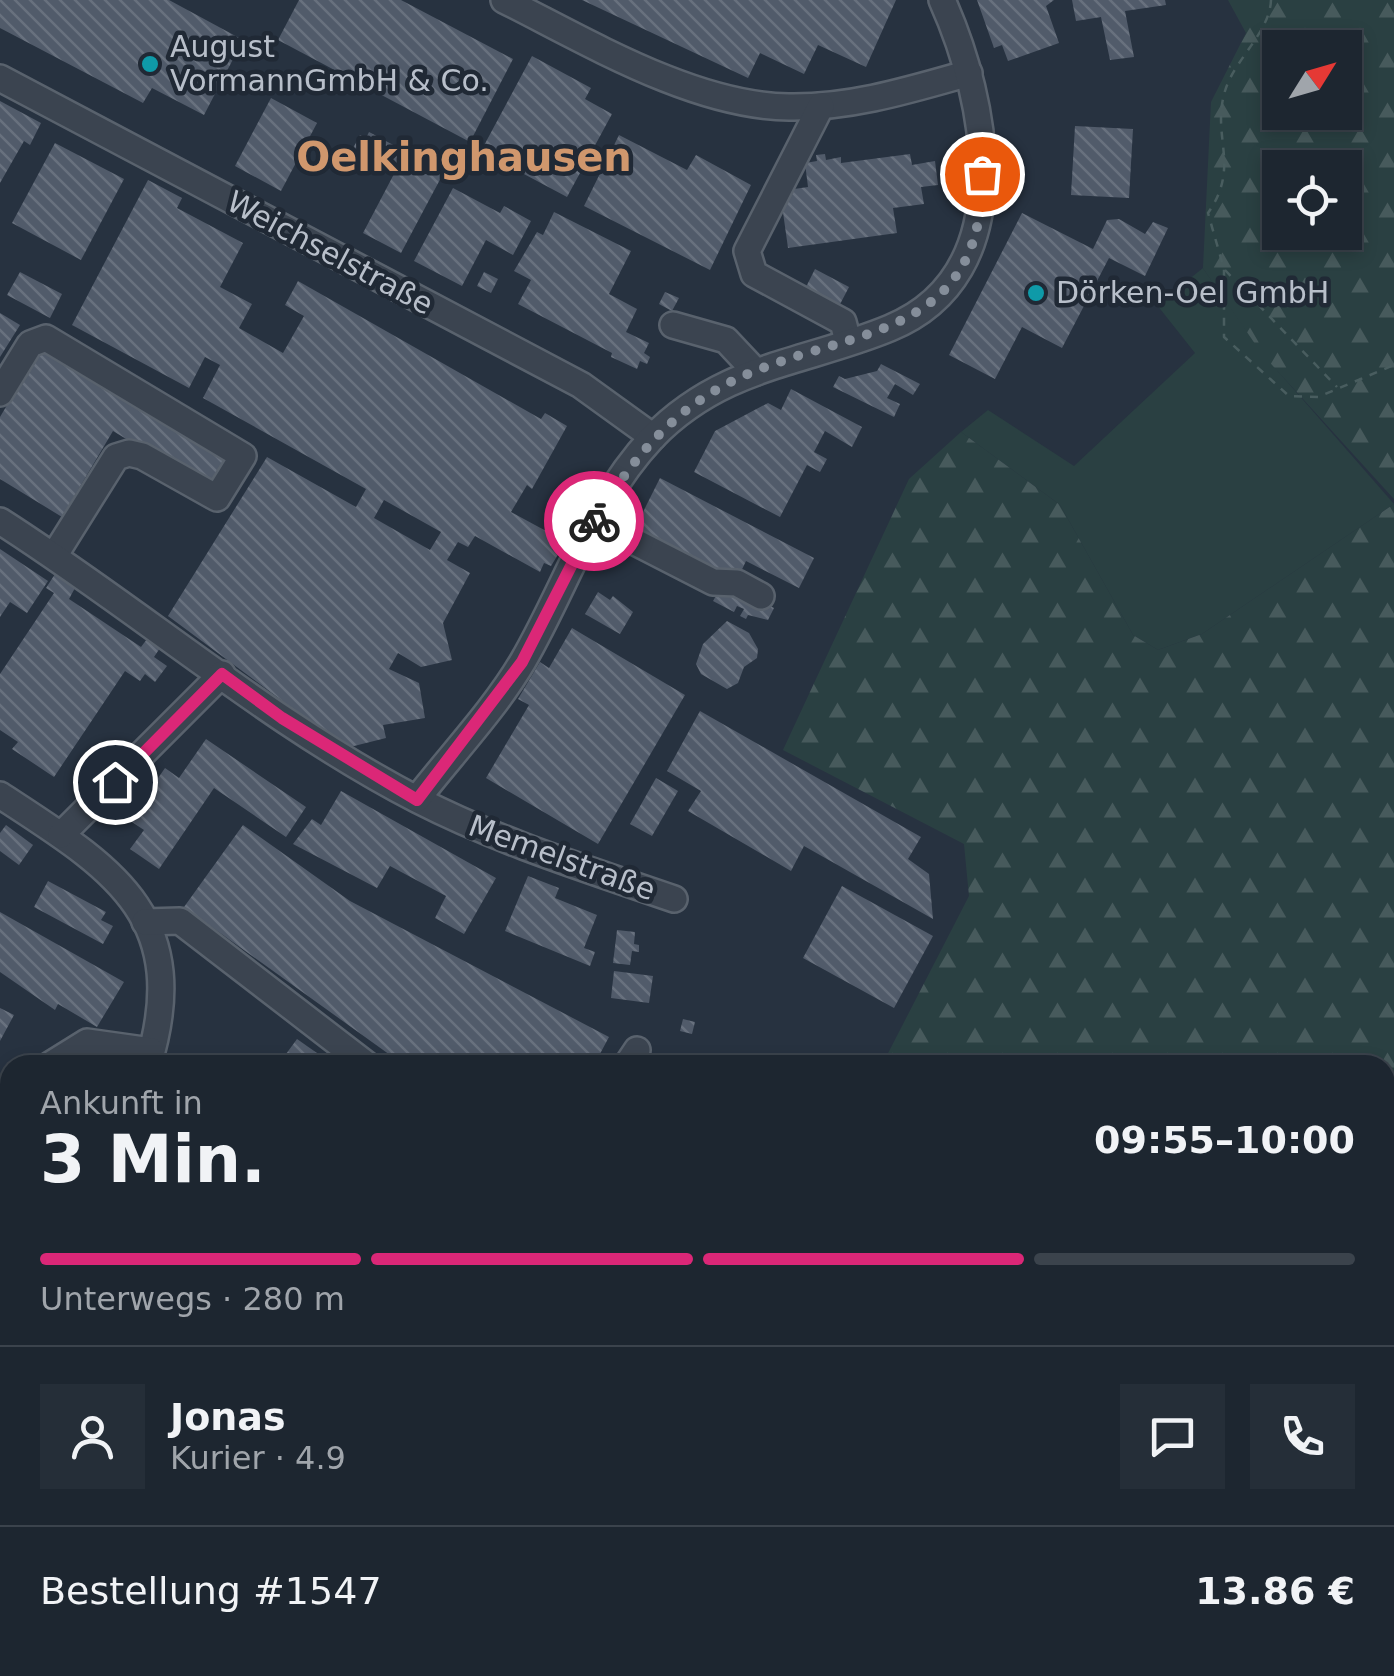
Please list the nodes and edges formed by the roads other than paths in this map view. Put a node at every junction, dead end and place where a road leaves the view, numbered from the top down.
1 (504, 0) edge
2 (942, 0) edge
3 (968, 73) junction
4 (0, 78) edge
5 (821, 106) junction
6 (672, 324) dead end
7 (848, 341) junction
8 (756, 372) junction
9 (0, 393) edge
10 (653, 437) junction
11 (0, 521) edge
12 (594, 521) junction
13 (54, 556) junction
14 (762, 596) dead end
15 (222, 674) junction
16 (0, 795) edge
17 (417, 800) junction
18 (62, 835) junction
19 (674, 898) dead end
20 (146, 922) junction
21 (149, 1055) edge
22 (355, 1055) edge

1 - 5 street
2 - 3 street
3 - 5 street
3 - 7 street
4 - 10 street, Weichselstraße
5 - 7 street
6 - 8 street
7 - 8 street
8 - 10 street
9 - 13 street
10 - 12 street
11 - 13 street, Memelstraße
12 - 14 street
12 - 17 street
13 - 15 street, Memelstraße
15 - 17 street, Memelstraße
15 - 18 street
16 - 18 street
17 - 19 street, Memelstraße
18 - 20 street
20 - 21 street
20 - 22 street

